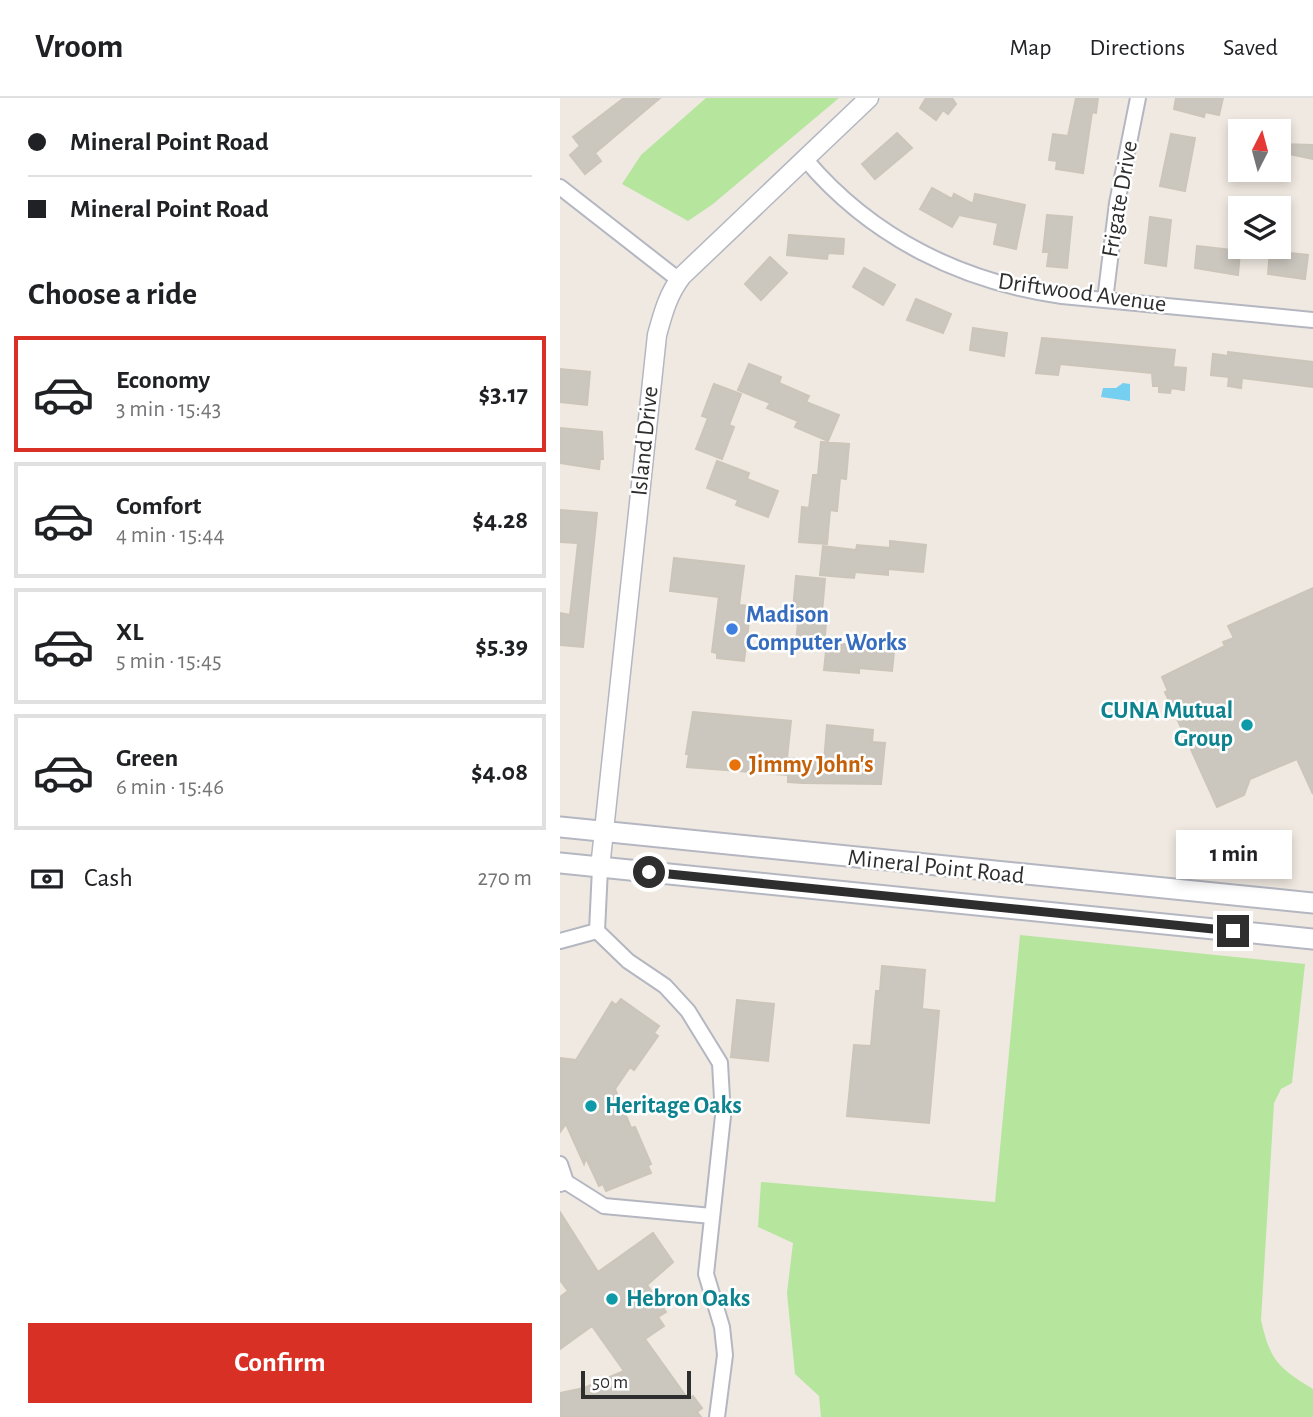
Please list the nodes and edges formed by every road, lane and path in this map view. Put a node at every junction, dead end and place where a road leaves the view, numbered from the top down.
1 (869, 98) edge
2 (1138, 98) edge
3 (806, 160) junction
4 (560, 187) edge
5 (679, 280) junction
6 (1105, 300) junction
7 (1313, 320) edge
8 (560, 827) edge
9 (604, 831) junction
10 (560, 863) edge
11 (600, 868) junction
12 (1313, 903) edge
13 (597, 931) junction
14 (1313, 939) edge
15 (560, 941) edge
16 (560, 1164) edge
17 (563, 1183) edge
18 (712, 1216) junction
19 (717, 1417) edge

1 - 3 street, Island Drive
2 - 6 street, Frigate Drive
3 - 5 street, Island Drive
3 - 6 street, Driftwood Avenue
4 - 5 street
5 - 9 street, Island Drive
6 - 7 street, Driftwood Avenue
8 - 9 main road, Mineral Point Road
9 - 11 street, Island Drive
9 - 12 main road, Mineral Point Road
10 - 11 main road, Mineral Point Road
11 - 13 street
11 - 14 main road, Mineral Point Road
13 - 15 street
13 - 18 street
16 - 17 street
17 - 18 street
18 - 19 street

